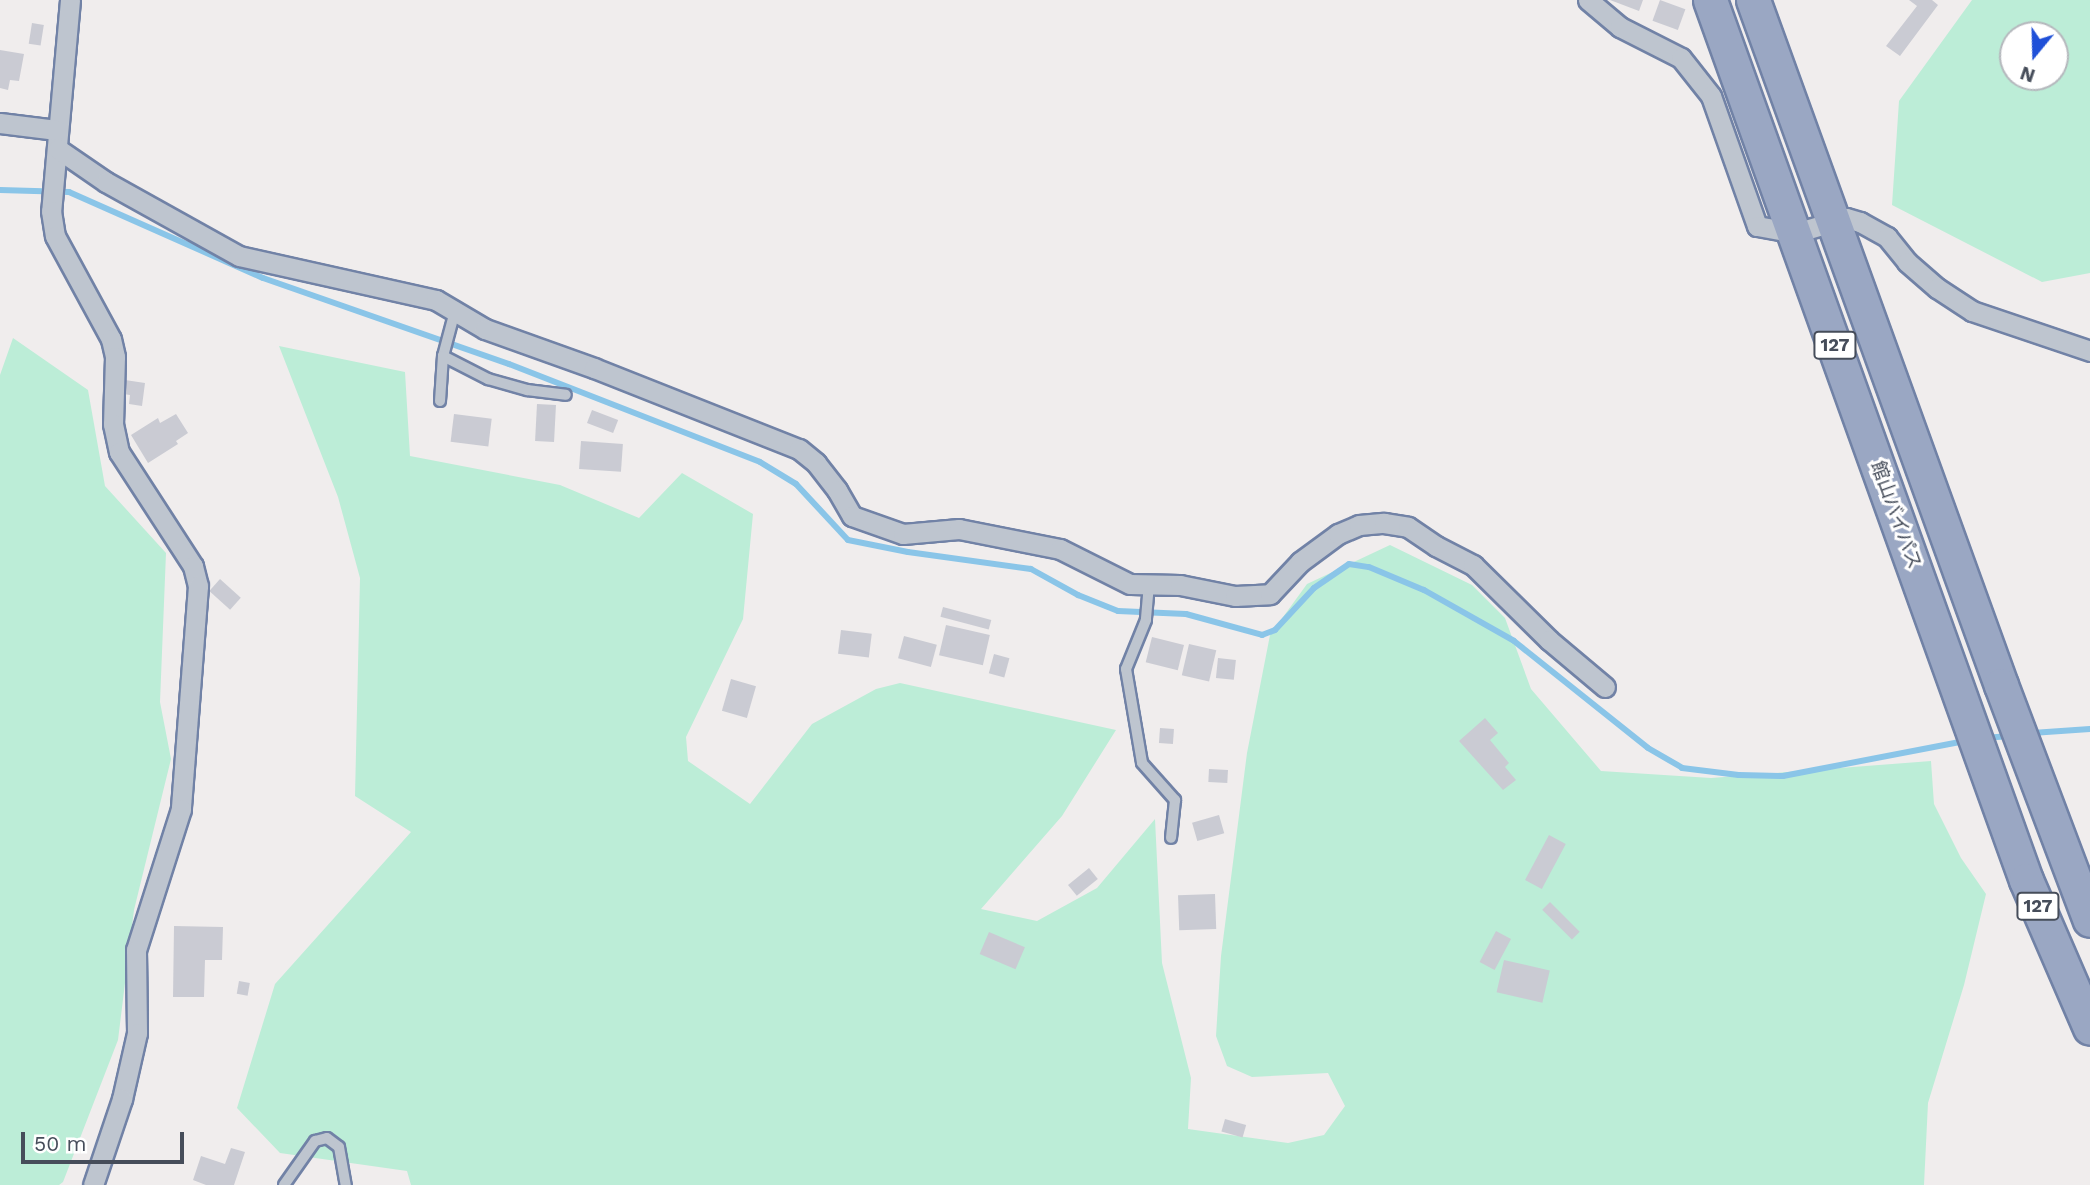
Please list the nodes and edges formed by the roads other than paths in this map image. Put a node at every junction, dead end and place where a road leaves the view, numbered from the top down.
1 (70, 0) edge
2 (1588, 0) edge
3 (1710, 0) edge
4 (1753, 0) edge
5 (0, 123) edge
6 (57, 139) junction
7 (1834, 221) junction
8 (1795, 233) junction
9 (452, 319) junction
10 (2090, 351) edge
11 (443, 352) junction
12 (566, 395) dead end
13 (440, 401) dead end
14 (1148, 591) junction
15 (1605, 687) dead end
16 (1171, 838) dead end
17 (2090, 920) edge
18 (2090, 1028) edge
19 (93, 1185) edge
20 (284, 1185) edge
21 (346, 1185) edge

1 - 6 street
2 - 8 street
3 - 8 highway, 館山バイパス / 127
4 - 7 highway, 127
5 - 6 street
6 - 9 street
6 - 19 street
7 - 8 street
7 - 10 street
7 - 17 highway, 127
8 - 18 highway, 館山バイパス / 127
9 - 11 lane
9 - 14 street
11 - 12 lane
11 - 13 lane
14 - 15 street
14 - 16 lane
20 - 21 lane

